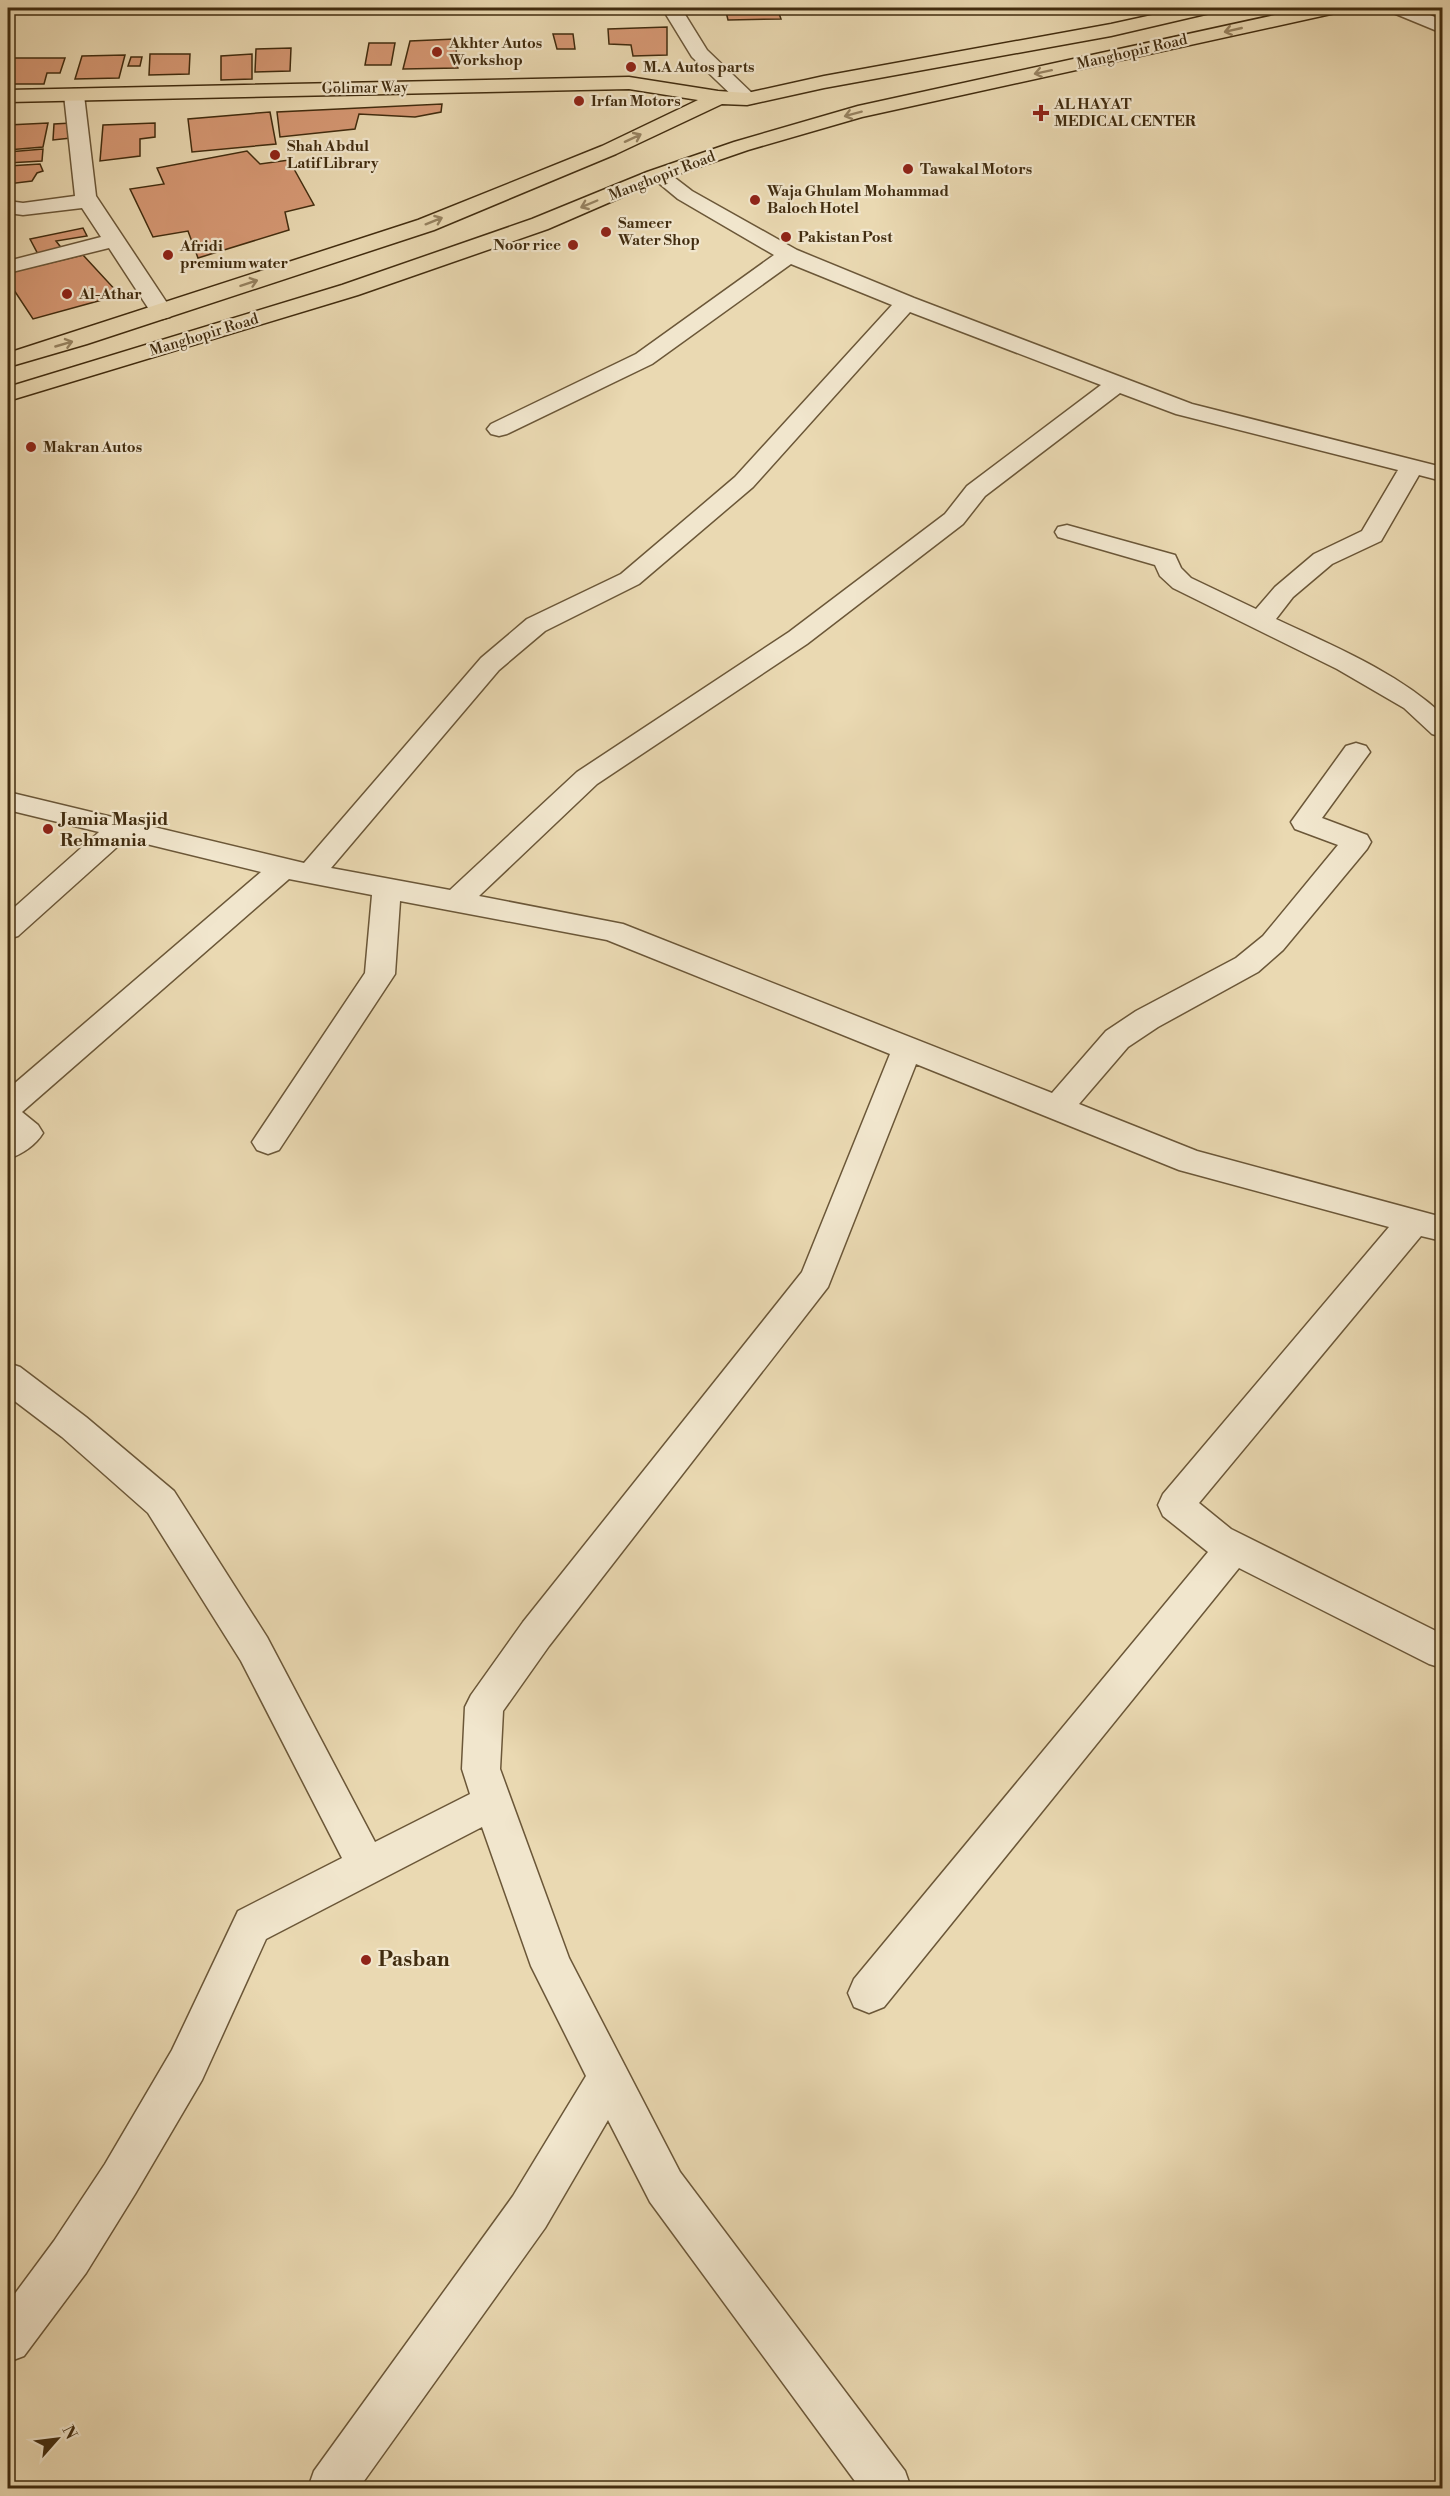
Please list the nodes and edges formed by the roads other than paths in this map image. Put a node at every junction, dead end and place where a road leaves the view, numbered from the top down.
1 (672, 8) edge
2 (1207, 8) edge
3 (1331, 8) edge
4 (1398, 8) edge
5 (1443, 27) edge
6 (74, 95) junction
7 (8, 96) edge
8 (722, 96) junction
9 (748, 113) junction
10 (774, 137) junction
11 (660, 175) junction
12 (89, 201) junction
13 (8, 207) edge
14 (114, 240) junction
15 (789, 255) junction
16 (8, 267) edge
17 (906, 303) junction
18 (162, 312) junction
19 (8, 360) edge
20 (1117, 384) junction
21 (8, 394) edge
22 (499, 429) dead end
23 (1412, 466) junction
24 (1443, 474) edge
25 (1066, 532) dead end
26 (1260, 621) junction
27 (1443, 728) edge
28 (1356, 752) dead end
29 (8, 801) edge
30 (120, 829) junction
31 (297, 871) junction
32 (387, 888) junction
33 (456, 901) junction
34 (8, 929) edge
35 (907, 1049) junction
36 (8, 1106) edge
37 (1057, 1108) junction
38 (8, 1118) edge
39 (268, 1142) dead end
40 (8, 1147) edge
41 (1428, 1226) edge
42 (8, 1377) edge
43 (1234, 1547) junction
44 (1443, 1652) edge
45 (493, 1802) junction
46 (367, 1866) junction
47 (869, 1993) dead end
48 (609, 2077) junction
49 (8, 2340) edge
50 (331, 2488) edge
51 (888, 2488) edge

1 - 9 street
2 - 9 main road, Manghopir Road
3 -> 10 main road, Manghopir Road
4 - 5 street
6 - 7 main road, Golimar Way
6 - 8 main road, Golimar Way
6 - 12 street
8 - 9 main road, Manghopir Road
18 -> 8 main road, Manghopir Road
9 - 10 main road
10 - 11 main road, Manghopir Road
11 - 15 street
11 -> 21 main road, Manghopir Road
12 - 13 street
12 - 14 street
14 - 16 street
14 - 18 street
15 - 17 street
15 - 22 street
17 - 20 street
17 - 31 street
19 -> 18 main road, Manghopir Road
20 - 23 street
20 - 33 street
23 - 24 street
23 - 26 street
25 - 26 street
26 - 27 street
28 - 37 street
29 - 30 street
30 - 31 street
30 - 34 street
31 - 32 street
31 - 36 street
32 - 33 street
32 - 39 street
33 - 35 street
35 - 37 street
35 - 45 street
37 - 41 street
38 - 40 street
41 - 43 street
42 - 46 street
43 - 44 street
43 - 47 street
45 - 46 street
45 - 48 street
46 - 49 street
48 - 50 street
48 - 51 street

